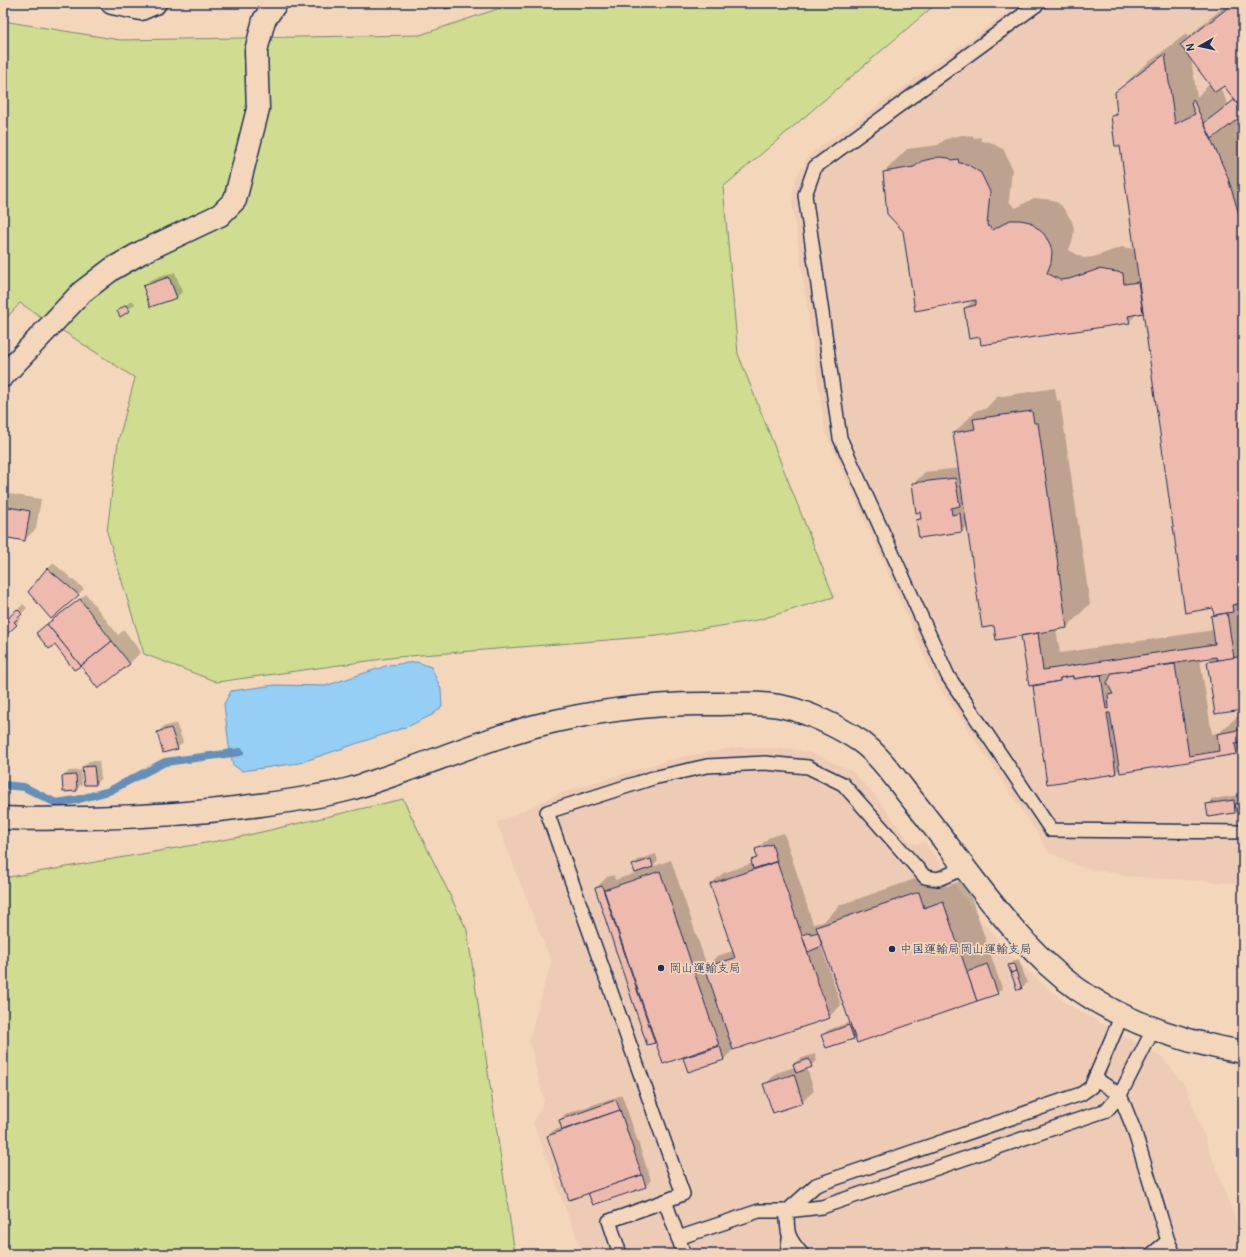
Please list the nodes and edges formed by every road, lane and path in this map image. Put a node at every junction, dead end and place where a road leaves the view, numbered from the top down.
1 (112, 3) edge
2 (155, 3) edge
3 (276, 3) edge
4 (1039, 3) edge
5 (3, 376) edge
6 (3, 818) edge
7 (1243, 832) edge
8 (965, 868) junction
9 (1122, 1015) junction
10 (1154, 1028) junction
11 (1243, 1052) edge
12 (1095, 1078) junction
13 (1120, 1095) junction
14 (666, 1201) junction
15 (787, 1211) junction
16 (678, 1238) junction
17 (789, 1239) junction
18 (1168, 1241) junction
19 (620, 1254) edge
20 (684, 1254) edge
21 (788, 1254) edge
22 (793, 1254) edge
23 (797, 1254) edge
24 (802, 1254) edge
25 (1152, 1254) edge
26 (1174, 1254) edge

1 - 2 street
3 - 5 street
4 - 7 lane
6 - 8 street
8 - 9 street
8 - 14 lane
9 - 10 street
9 - 12 lane
10 - 11 street
10 - 13 lane
12 - 13 lane
12 - 15 lane
13 - 15 lane
13 - 18 lane
14 - 16 lane
14 - 19 lane
15 - 16 lane
15 - 17 lane
16 - 20 lane
17 - 21 lane
17 - 22 lane
17 - 23 lane
17 - 24 lane
18 - 25 lane
18 - 26 lane

